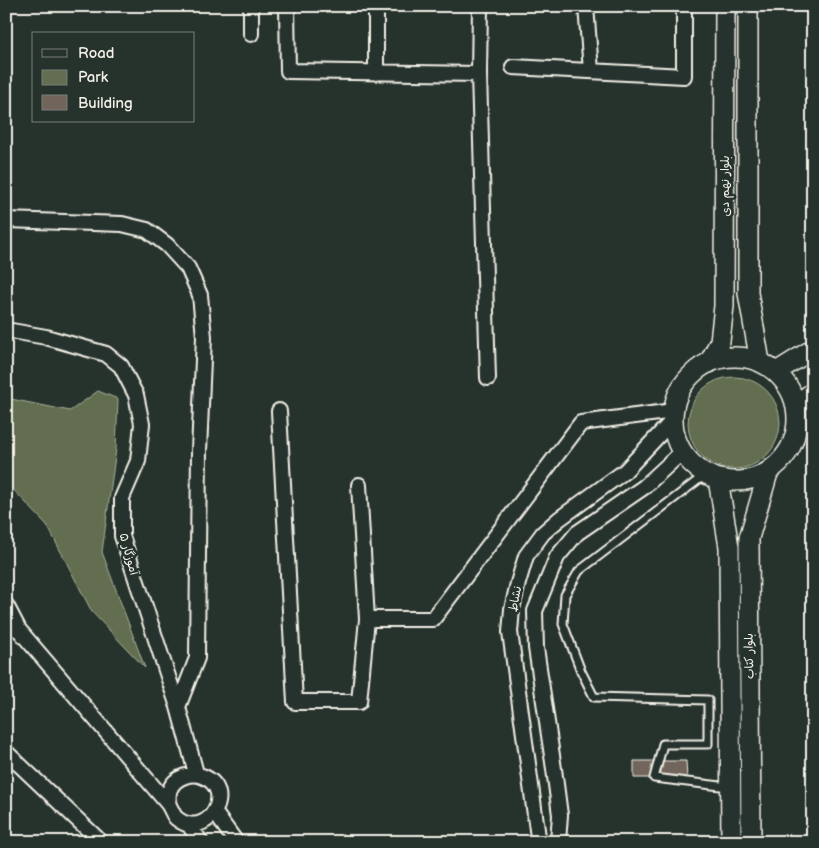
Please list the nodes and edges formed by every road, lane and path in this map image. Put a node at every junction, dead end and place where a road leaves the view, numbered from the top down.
1 (251, 6) edge
2 (287, 6) edge
3 (376, 6) edge
4 (480, 6) edge
5 (586, 6) edge
6 (684, 6) edge
7 (725, 6) edge
8 (748, 6) edge
9 (251, 34) dead end
10 (513, 67) dead end
11 (591, 71) junction
12 (376, 73) junction
13 (479, 74) junction
14 (6, 220) edge
15 (6, 330) edge
16 (813, 350) edge
17 (760, 362) junction
18 (708, 363) junction
19 (776, 372) junction
20 (488, 378) dead end
21 (813, 392) edge
22 (796, 405) junction
23 (279, 411) dead end
24 (674, 416) junction
25 (682, 452) junction
26 (768, 473) junction
27 (712, 477) junction
28 (358, 485) dead end
29 (6, 605) edge
30 (367, 619) junction
31 (6, 621) edge
32 (20, 630) junction
33 (178, 708) junction
34 (6, 752) edge
35 (196, 774) junction
36 (731, 787) junction
37 (168, 804) junction
38 (214, 813) junction
39 (188, 824) junction
40 (101, 842) edge
41 (201, 842) edge
42 (236, 842) edge
43 (537, 842) edge
44 (558, 842) edge
45 (731, 842) edge
46 (751, 842) edge

1 - 9 street
2 - 12 street
3 - 12 street
4 - 13 street
5 - 11 street
6 - 11 street
7 - 18 main road, بلوار نهم دی
8 - 17 main road, بلوار نهم دی
10 - 11 street
12 - 13 street
13 - 20 street
14 - 33 street
15 - 33 street, آموزگار ۵
16 - 19 main road
17 - 18 main road
17 - 19 main road
18 - 24 main road
19 - 22 main road
21 - 22 main road
22 - 26 main road
23 - 30 street
24 - 25 main road
24 - 30 street
24 - 43 street, نشاط
25 - 27 main road
25 - 44 street, نشاط
26 - 27 main road
26 - 46 main road, بلوار کتاب
27 - 36 main road, بلوار کتاب
27 - 36 lane
28 - 30 street
29 - 32 street
31 - 32 street
32 - 37 street
33 - 35 street, آموزگار ۵
34 - 40 street
35 - 37 street
35 - 38 street
36 - 45 main road, بلوار کتاب
37 - 39 street
38 - 39 street
38 - 42 street
39 - 41 street

